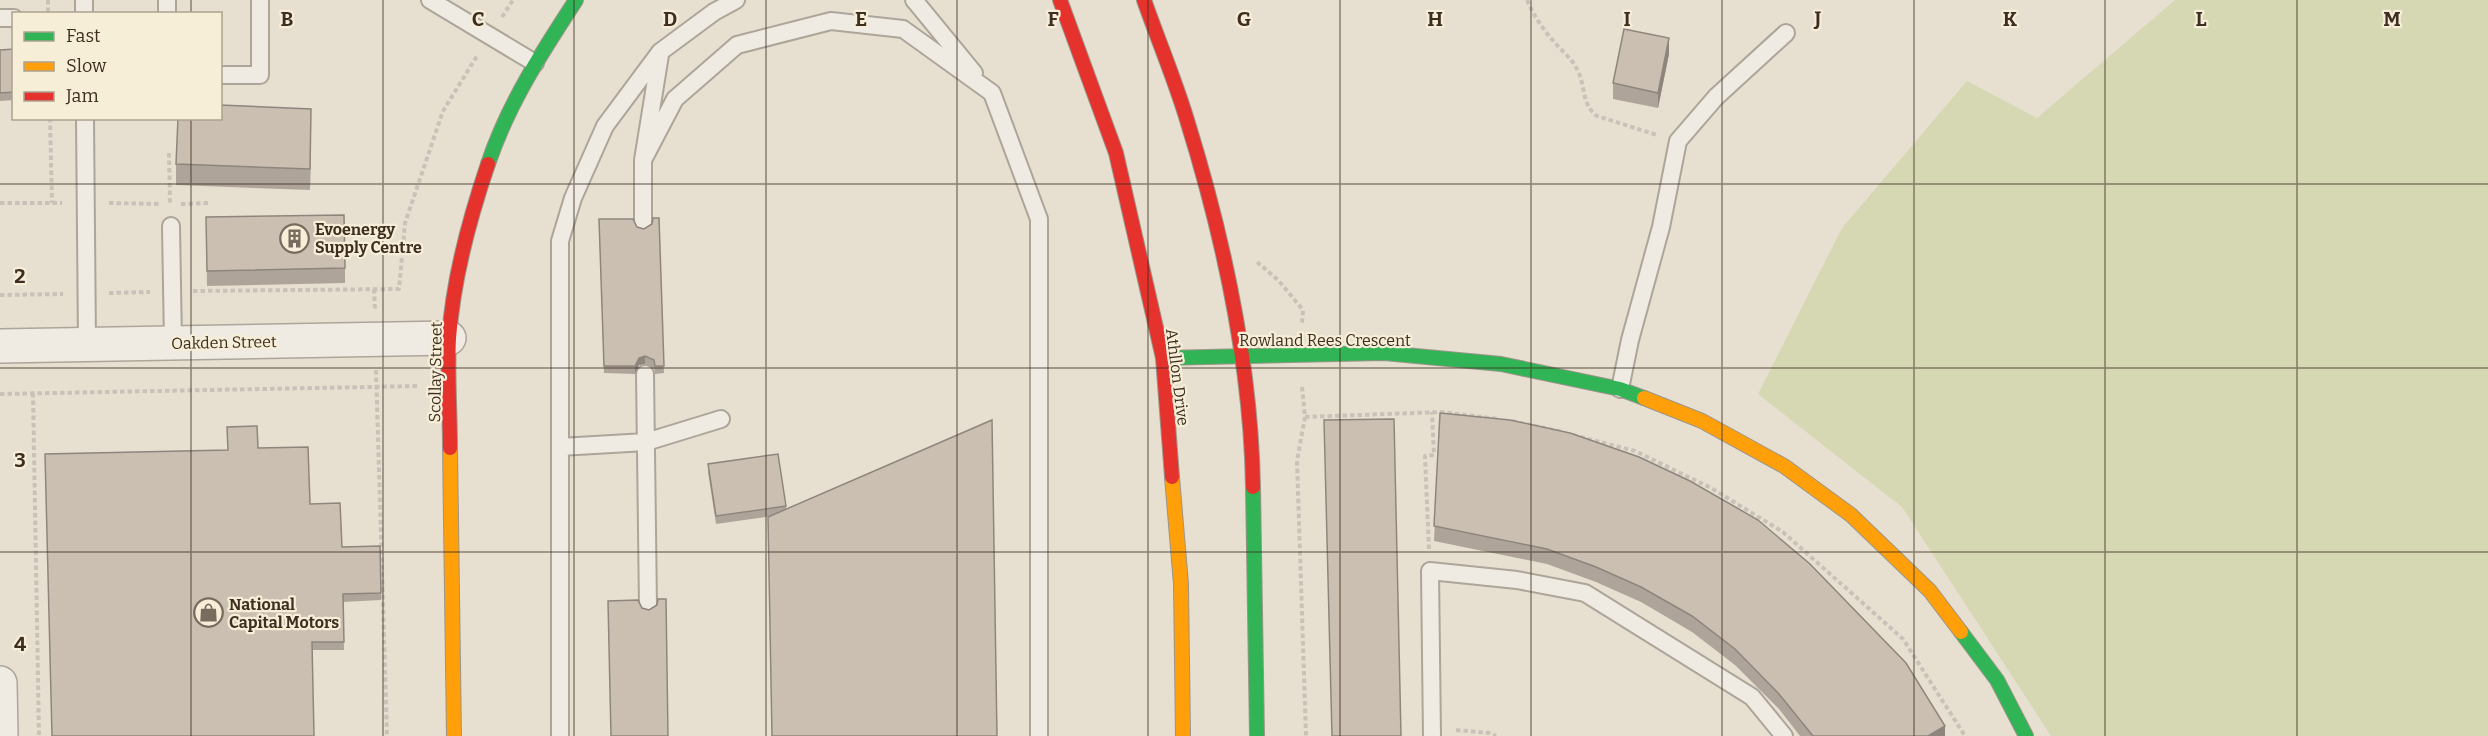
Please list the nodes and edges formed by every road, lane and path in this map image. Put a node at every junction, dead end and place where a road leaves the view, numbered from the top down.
1 (260, 0) edge
2 (430, 0) edge
3 (513, 0) edge
4 (576, 0) edge
5 (736, 0) edge
6 (914, 0) edge
7 (1060, 0) edge
8 (1144, 0) edge
9 (1527, 0) edge
10 (1786, 33) dead end
11 (490, 36) junction
12 (660, 52) junction
13 (535, 63) junction
14 (222, 75) edge
15 (990, 92) junction
16 (50, 120) edge
17 (85, 120) edge
18 (1678, 141) junction
19 (169, 153) dead end
20 (643, 160) junction
21 (52, 203) dead end
22 (171, 226) joint
23 (643, 226) edge
24 (374, 289) junction
25 (172, 292) junction
26 (87, 293) junction
27 (0, 295) edge
28 (449, 338) junction
29 (375, 339) junction
30 (173, 343) junction
31 (87, 344) junction
32 (0, 346) edge
33 (1242, 356) junction
34 (1163, 358) junction
35 (645, 374) dead end
36 (449, 385) junction
37 (377, 386) junction
38 (1620, 389) junction
39 (33, 393) junction
40 (0, 394) edge
41 (1432, 412) junction
42 (1305, 417) dead end
43 (721, 419) dead end
44 (646, 442) junction
45 (560, 447) junction
46 (1298, 461) dead end
47 (1430, 571) junction
48 (648, 607) edge
49 (0, 683) edge
50 (1432, 732) edge
51 (1, 736) edge
52 (39, 736) edge
53 (387, 736) edge
54 (454, 736) edge
55 (560, 736) edge
56 (1039, 736) edge
57 (1183, 736) edge
58 (1257, 736) edge
59 (1306, 736) edge
60 (1496, 736) edge
61 (1784, 736) edge
62 (1965, 736) edge
63 (2026, 736) edge

1 - 14 lane
2 - 11 lane
3 - 11 path
4 - 13 street, Scollay Street
5 - 12 lane
6 - 15 lane
7 - 34 street, Athllon Drive
8 - 33 street
9 - 18 path
10 - 18 lane
11 - 13 lane
11 - 24 path
12 - 20 lane
12 - 45 lane
13 - 28 street, Scollay Street
15 - 20 lane
15 - 56 lane
16 - 21 path
17 - 26 lane
18 - 38 lane
19 - 22 path
20 - 23 lane
22 - 25 lane
24 - 25 path
24 - 29 path
25 - 26 path
25 - 30 lane
26 - 27 path
26 - 31 lane
28 - 29 street, Oakden Street
28 - 36 street, Scollay Street
29 - 30 street, Oakden Street
29 - 37 path
30 - 31 street, Oakden Street
31 - 32 street, Oakden Street
33 - 34 street, Rowland Rees Crescent
33 - 38 street, Rowland Rees Crescent
33 - 58 street
34 - 57 street, Athllon Drive
35 - 44 lane
36 - 37 path
36 - 54 street, Scollay Street
37 - 39 path
37 - 53 path
38 - 63 street, Rowland Rees Crescent
39 - 40 path
39 - 52 path
41 - 42 path
41 - 47 path
41 - 62 path
43 - 44 lane
44 - 45 lane
44 - 48 lane
45 - 55 lane
46 - 59 path
47 - 50 lane
47 - 61 lane
49 - 51 street
50 - 60 path

